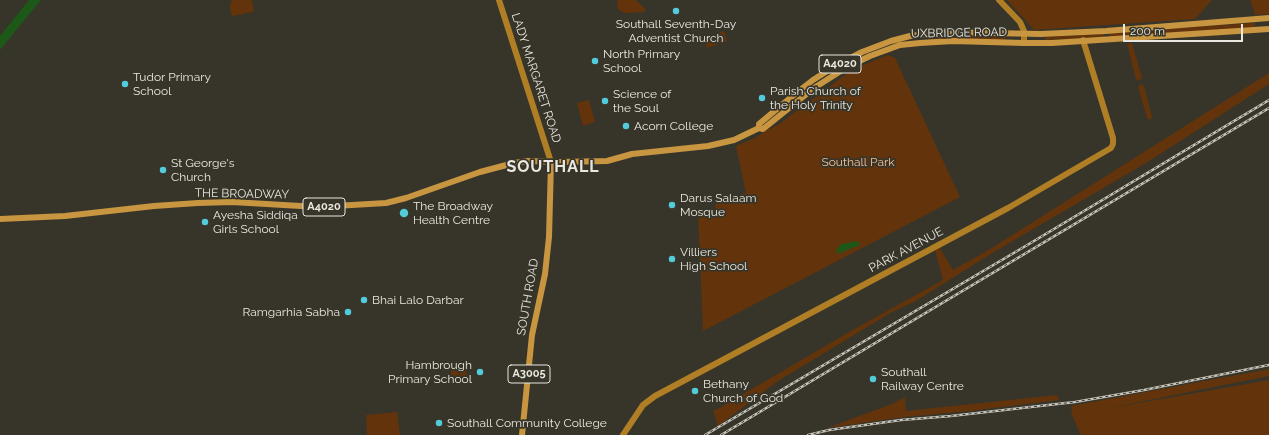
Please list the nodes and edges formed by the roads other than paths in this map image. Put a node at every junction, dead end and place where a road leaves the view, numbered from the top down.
1 (499, 0) edge
2 (999, 0) edge
3 (1269, 18) edge
4 (1255, 20) junction
5 (1166, 27) junction
6 (1269, 29) edge
7 (1255, 30) junction
8 (1106, 31) junction
9 (924, 34) junction
10 (1024, 35) junction
11 (1166, 36) junction
12 (1107, 39) junction
13 (1083, 40) junction
14 (925, 42) junction
15 (1024, 44) junction
16 (819, 76) junction
17 (823, 82) junction
18 (759, 128) junction
19 (550, 162) junction
20 (0, 219) edge
21 (522, 435) edge
22 (622, 435) edge

1 - 19 street, LADY MARGARET ROAD
2 - 10 street
3 - 4 main road, UXBRIDGE ROAD / A4020
4 - 5 main road, UXBRIDGE ROAD / A4020
4 - 7 main road
5 - 8 main road, UXBRIDGE ROAD / A4020
5 - 11 main road
6 - 7 main road, UXBRIDGE ROAD / A4020
7 - 11 main road, UXBRIDGE ROAD / A4020
8 - 10 main road, UXBRIDGE ROAD / A4020
8 - 12 main road
9 - 10 main road, UXBRIDGE ROAD / A4020
9 - 14 main road
9 - 16 main road, UXBRIDGE ROAD / A4020
10 - 15 street
11 - 12 main road, UXBRIDGE ROAD / A4020
12 - 13 main road, UXBRIDGE ROAD / A4020
13 - 15 main road, UXBRIDGE ROAD / A4020
13 - 22 street, PARK AVENUE
14 - 15 main road, UXBRIDGE ROAD / A4020
14 - 17 main road, UXBRIDGE ROAD / A4020
16 - 17 main road, A4020
16 - 18 main road, UXBRIDGE ROAD / A4020
17 - 18 main road, UXBRIDGE ROAD / A4020
18 - 19 main road, A4020
19 - 20 main road, THE BROADWAY / A4020
19 - 21 main road, SOUTH ROAD / A3005

